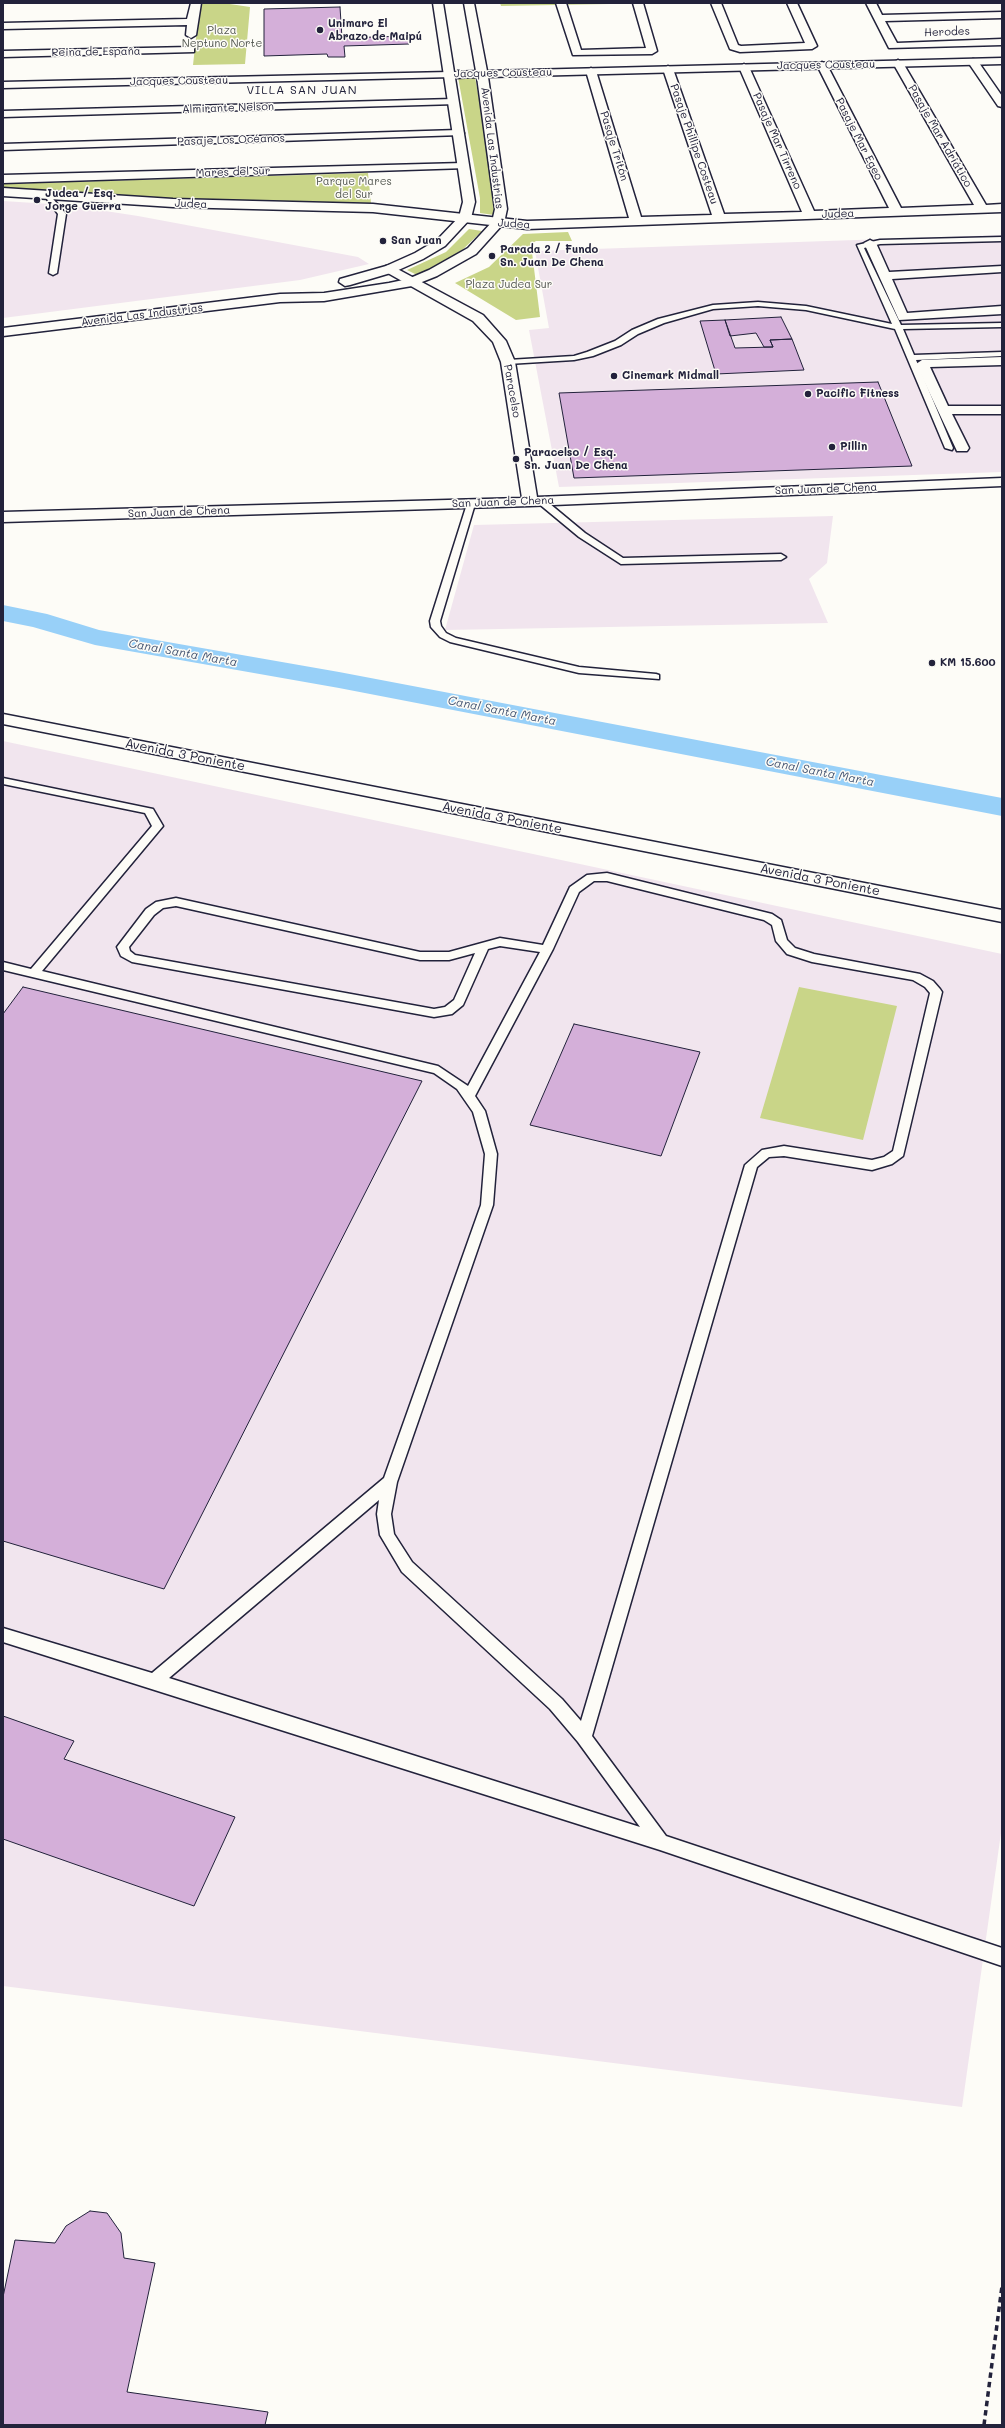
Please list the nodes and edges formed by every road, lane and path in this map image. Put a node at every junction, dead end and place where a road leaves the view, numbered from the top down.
1 (196, 3) edge
2 (438, 3) edge
3 (468, 3) edge
4 (561, 3) edge
5 (638, 3) edge
6 (716, 3) edge
7 (792, 3) edge
8 (870, 3) edge
9 (1002, 15) edge
10 (878, 18) junction
11 (192, 22) junction
12 (3, 26) edge
13 (1002, 42) edge
14 (190, 50) junction
15 (3, 54) edge
16 (1002, 61) edge
17 (973, 62) junction
18 (898, 63) junction
19 (822, 65) junction
20 (744, 67) junction
21 (668, 69) junction
22 (591, 71) junction
23 (187, 73) junction
24 (449, 74) junction
25 (482, 74) junction
26 (3, 85) edge
27 (453, 102) junction
28 (1002, 104) edge
29 (184, 109) junction
30 (3, 114) edge
31 (458, 134) junction
32 (182, 142) junction
33 (3, 147) edge
34 (463, 166) junction
35 (179, 174) junction
36 (3, 179) edge
37 (3, 192) edge
38 (48, 195) junction
39 (1002, 208) edge
40 (982, 209) junction
41 (897, 212) junction
42 (810, 215) junction
43 (465, 218) junction
44 (720, 219) junction
45 (636, 222) junction
46 (498, 224) junction
47 (1002, 238) edge
48 (870, 243) junction
49 (390, 269) junction
50 (1002, 270) edge
51 (53, 273) dead end
52 (884, 276) junction
53 (412, 282) junction
54 (280, 298) junction
55 (1002, 310) edge
56 (1002, 325) edge
57 (898, 327) junction
58 (3, 332) edge
59 (1002, 354) edge
60 (910, 358) junction
61 (1002, 361) edge
62 (508, 362) junction
63 (943, 410) junction
64 (1002, 410) edge
65 (956, 448) joint
66 (1002, 482) edge
67 (536, 502) junction
68 (471, 504) junction
69 (3, 517) edge
70 (781, 557) dead end
71 (656, 677) dead end
72 (3, 719) edge
73 (3, 781) edge
74 (1002, 916) edge
75 (483, 947) junction
76 (547, 949) junction
77 (3, 966) edge
78 (34, 974) junction
79 (468, 1097) junction
80 (390, 1482) junction
81 (3, 1635) edge
82 (154, 1681) junction
83 (584, 1737) junction
84 (660, 1842) junction
85 (1002, 1957) edge
86 (1002, 2286) edge
87 (984, 2425) edge

1 - 11 street
2 - 24 street
3 - 25 street, Avenida Las Industrias
4 - 5 street
6 - 7 street
8 - 10 street
9 - 10 street
10 - 13 street, Herodes
11 - 12 street
11 - 14 street
14 - 15 street, Reina de España
14 - 23 street
16 - 17 street, Jacques Cousteau
17 - 18 street, Jacques Cousteau
17 - 28 street
18 - 19 street, Jacques Cousteau
18 - 40 street, Pasaje Mar Adriático
19 - 20 street, Jacques Cousteau
19 - 41 street, Pasaje Mar Egeo
20 - 21 street, Jacques Cousteau
20 - 42 street, Pasaje Mar Tirreno
21 - 22 street, Jacques Cousteau
21 - 44 street, Pasaje Phillipe Costeau
22 - 25 street, Jacques Cousteau
22 - 45 street, Pasaje Tritón
23 - 24 street, Jacques Cousteau
23 - 26 street, Jacques Cousteau
23 - 29 street
24 - 25 street, Jacques Cousteau
24 - 27 street
25 - 46 street, Avenida Las Industrias
27 - 29 street, Almirante Nelson
27 - 31 street
29 - 30 street, Almirante Nelson
29 - 32 street
31 - 32 street, Pasaje Los Océanos
31 - 34 street
32 - 33 street, Pasaje Los Océanos
32 - 35 street
34 - 35 street, Mares del Sur
34 - 43 street
35 - 36 street, Mares del Sur
37 - 38 street, Judea
38 - 43 street, Judea
38 - 51 lane
39 - 40 street, Judea
40 - 41 street, Judea
41 - 42 street, Judea
42 - 44 street, Judea
43 - 46 street, Judea
43 - 49 street, Avenida Las Industrias
44 - 45 street, Judea
45 - 46 street, Judea
46 - 53 street, Avenida Las Industrias
47 - 48 lane
48 - 52 street
48 - 57 lane
49 - 53 street, Paracelso
49 - 54 street, Avenida Las Industrias
50 - 52 street
52 - 55 street
53 - 54 street, Avenida Las Industrias
53 - 62 street, Paracelso
54 - 58 street, Avenida Las Industrias
56 - 57 lane
57 - 60 lane
57 - 62 lane
59 - 60 lane
60 - 65 lane
61 - 63 street
62 - 67 street, Paracelso
63 - 64 street
63 - 65 street
66 - 67 street, San Juan de Chena
67 - 68 street, San Juan de Chena
67 - 70 lane
68 - 69 street, San Juan de Chena
68 - 71 lane
72 - 74 street, Avenida 3 Poniente
73 - 78 lane
75 - 75 lane
75 - 76 lane
76 - 79 lane
76 - 83 lane
77 - 78 lane
78 - 79 lane
79 - 80 lane
80 - 82 lane
80 - 83 lane
81 - 82 lane
82 - 84 lane
83 - 84 lane
84 - 85 lane
86 - 87 path

